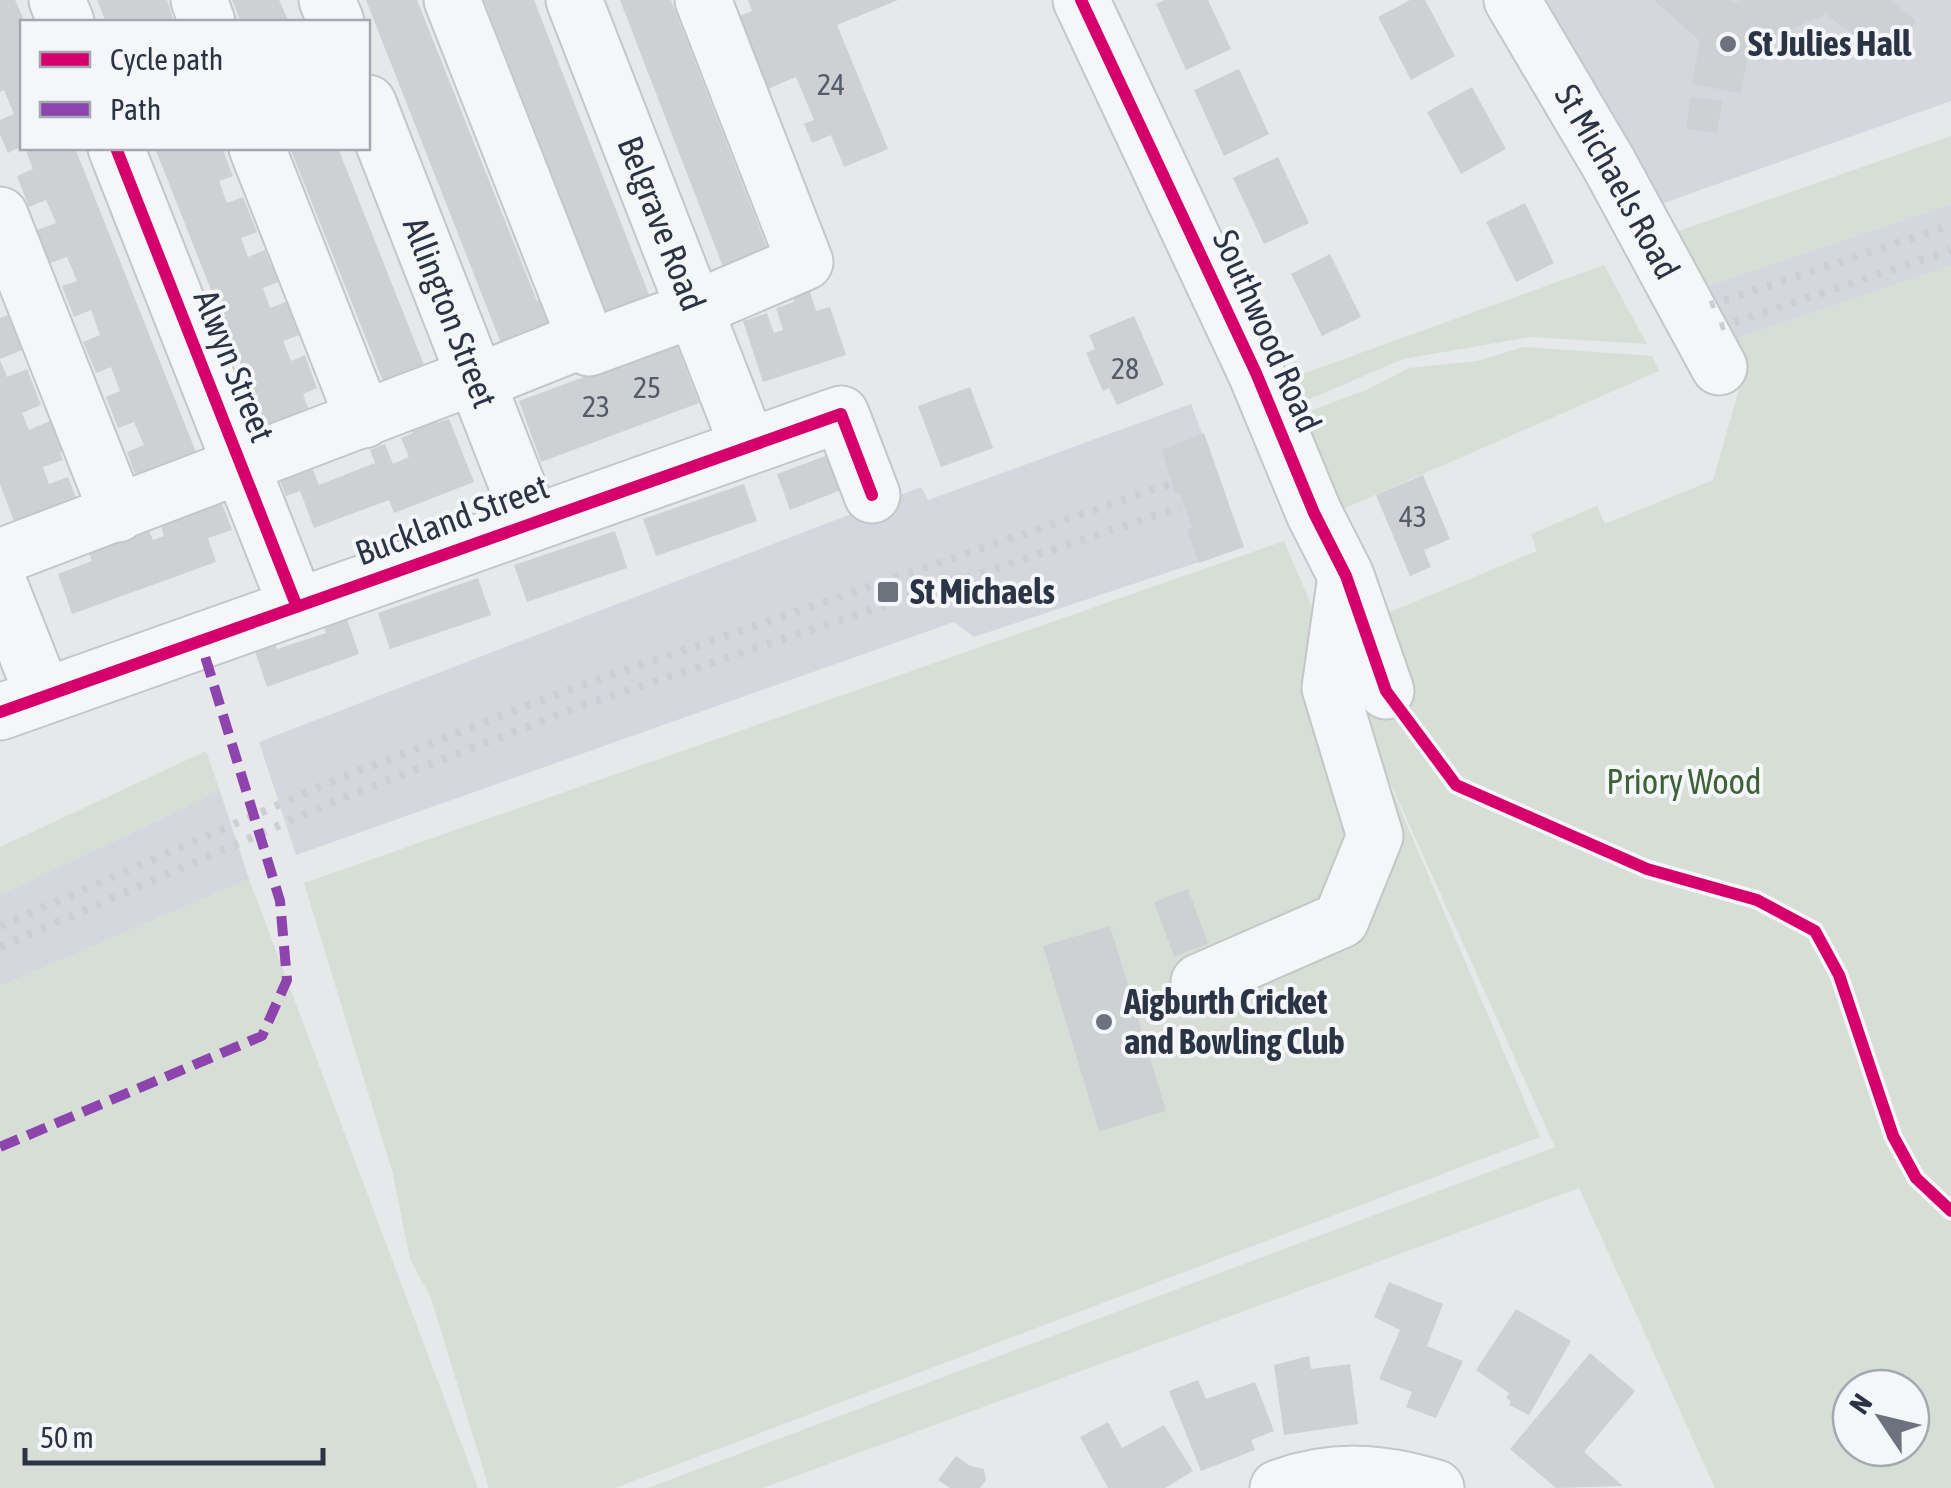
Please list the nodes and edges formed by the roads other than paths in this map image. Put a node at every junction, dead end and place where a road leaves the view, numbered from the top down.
1 (452, 0) edge
2 (574, 0) edge
3 (703, 0) edge
4 (1081, 0) edge
5 (1512, 0) edge
6 (370, 108) edge
7 (117, 150) edge
8 (258, 150) edge
9 (0, 216) edge
10 (695, 309) junction
11 (585, 339) junction
12 (1719, 367) dead end
13 (476, 379) junction
14 (364, 420) junction
15 (748, 446) junction
16 (242, 468) junction
17 (872, 495) dead end
18 (118, 514) junction
19 (532, 523) junction
20 (0, 557) edge
21 (1346, 576) junction
22 (0, 586) edge
23 (297, 607) junction
24 (1386, 691) dead end
25 (21, 703) edge
26 (1198, 982) dead end
27 (1278, 1488) edge
28 (1436, 1488) edge

1 - 11 street
2 - 10 street, Belgrave Road
3 - 10 street
4 - 21 street, Southwood Road
5 - 12 street, St Michaels Road
6 - 13 street, Allington Street
7 - 16 street, Alwyn Street
8 - 14 street
9 - 18 street
10 - 11 street
10 - 15 street, Belgrave Road
11 - 13 street
13 - 14 street
13 - 19 street, Allington Street
14 - 16 street
15 - 17 street, Buckland Street
15 - 19 street, Buckland Street
16 - 18 street
16 - 23 street, Alwyn Street
18 - 20 street
19 - 23 street, Buckland Street
21 - 24 street, Southwood Road
21 - 26 street
22 - 25 street
23 - 25 street, Buckland Street
27 - 28 street

